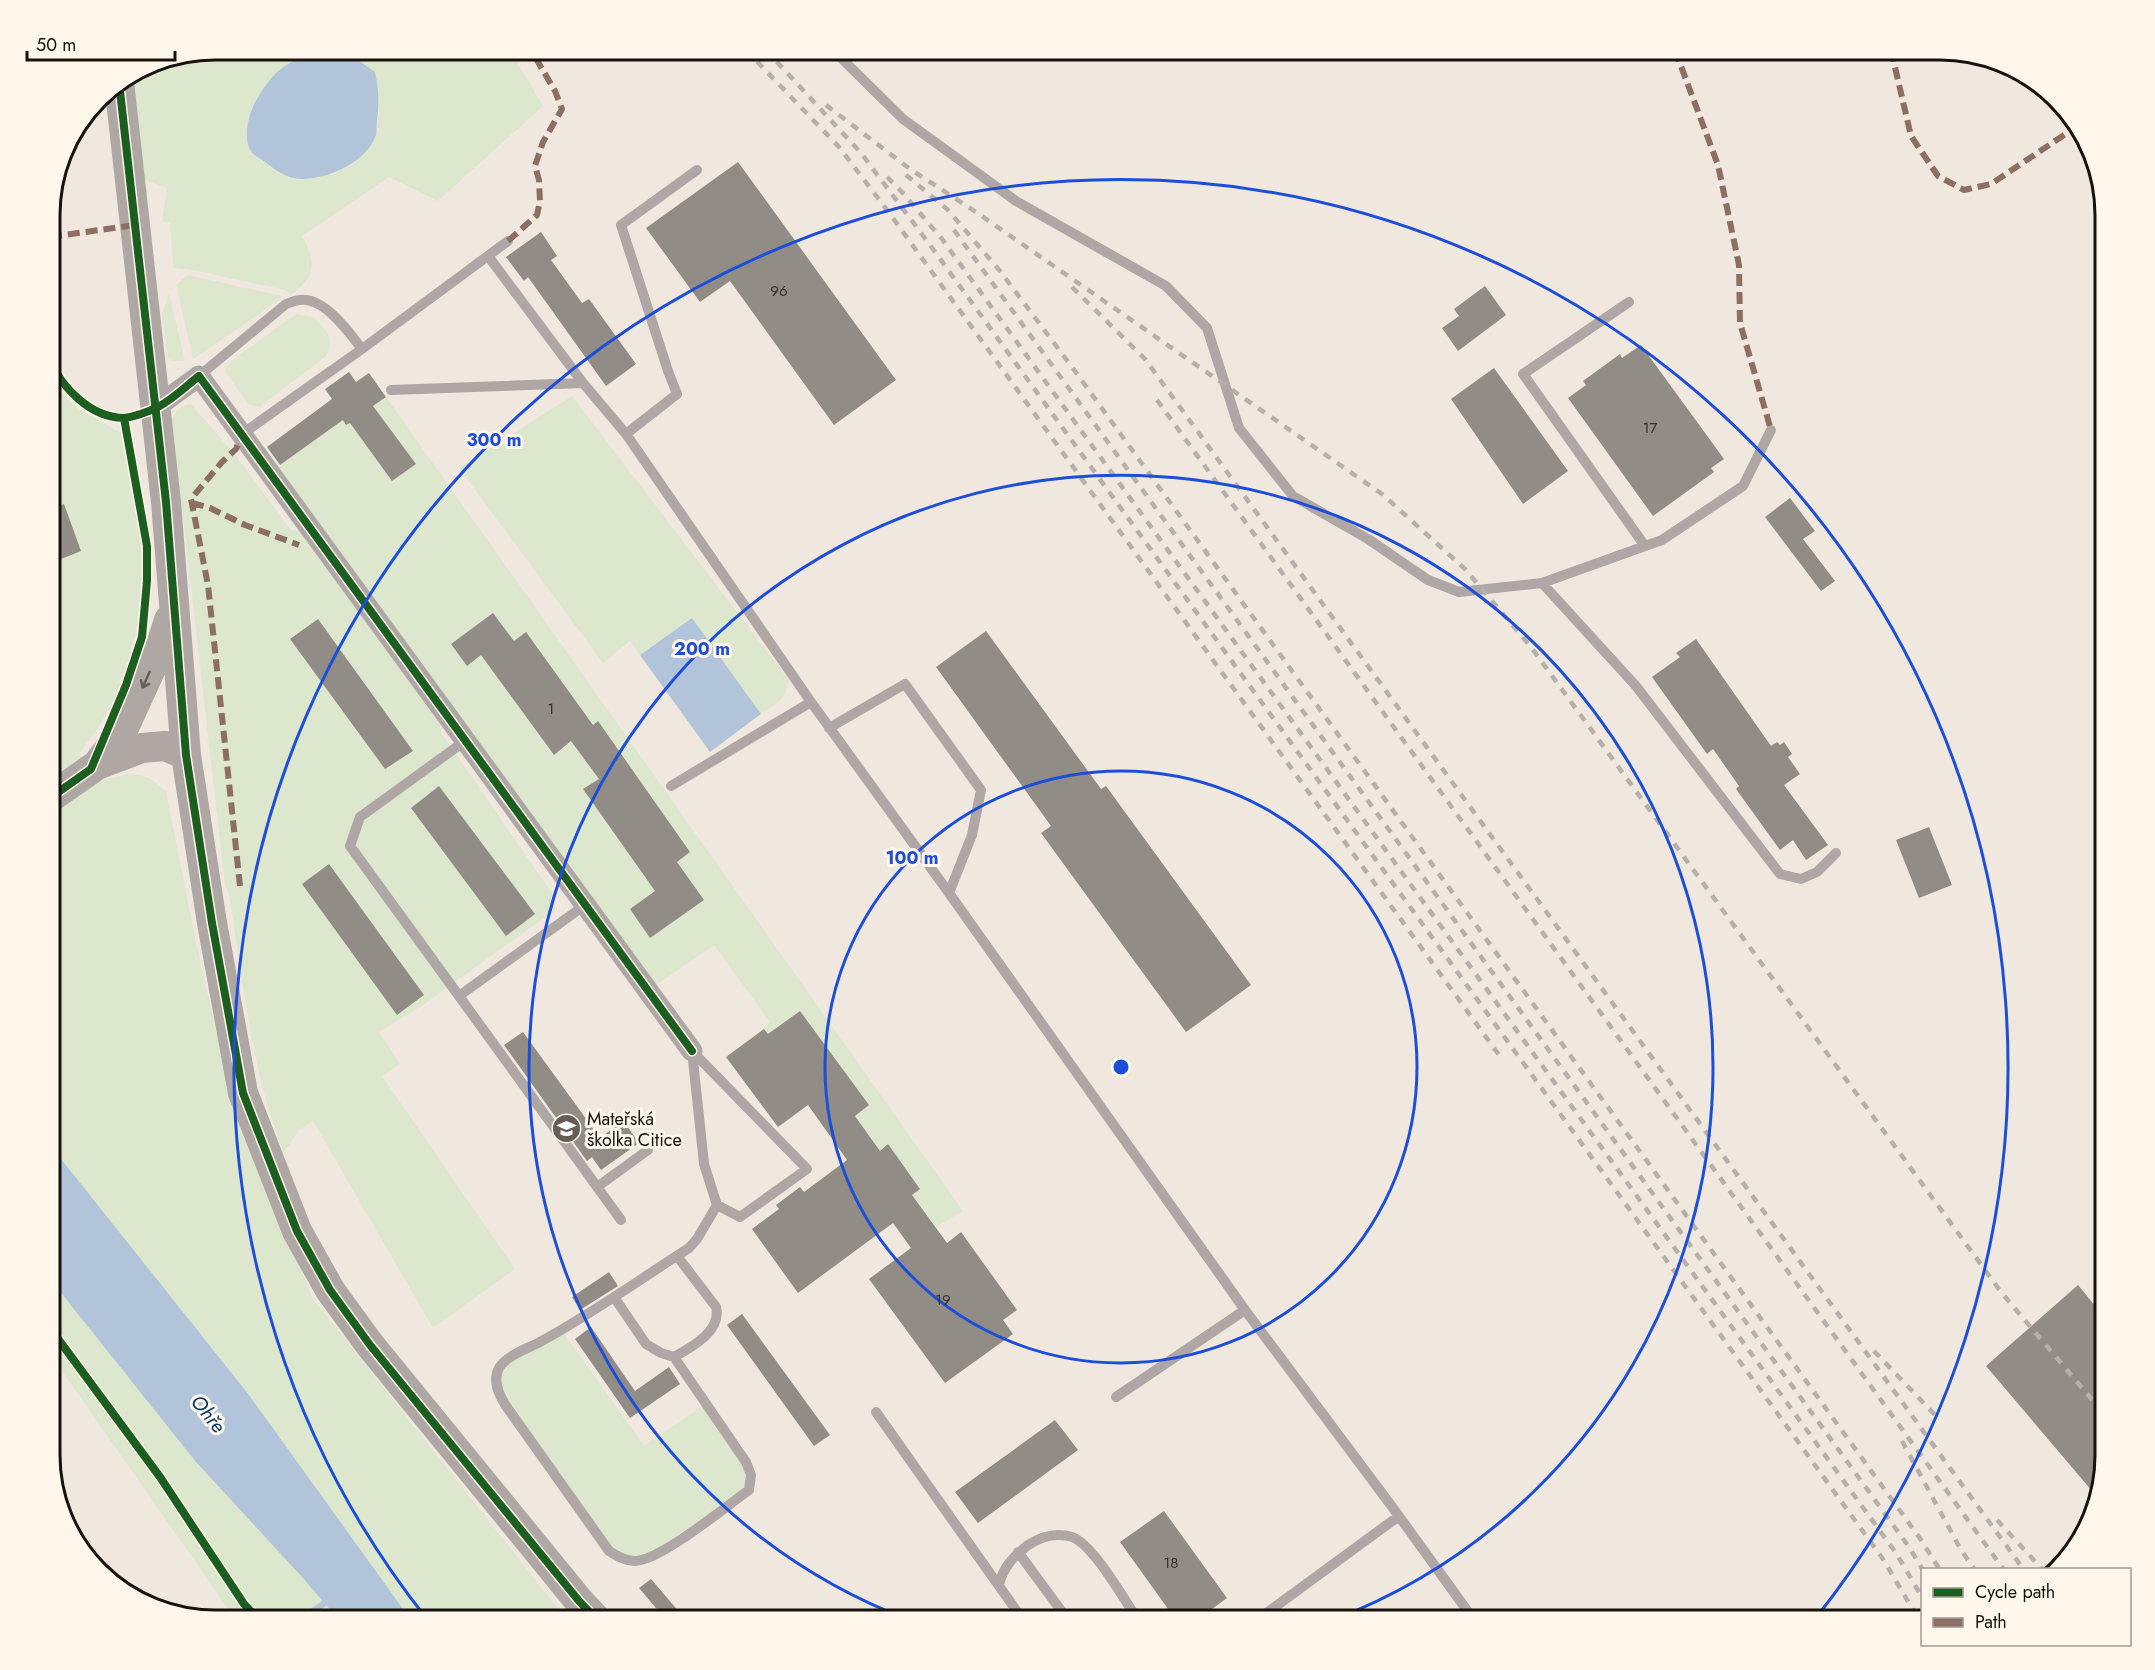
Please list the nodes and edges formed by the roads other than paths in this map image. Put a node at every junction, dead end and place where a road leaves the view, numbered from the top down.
1 (843, 60) edge
2 (120, 93) edge
3 (697, 170) dead end
4 (508, 240) dead end
5 (488, 256) junction
6 (1629, 302) dead end
7 (362, 349) junction
8 (199, 376) junction
9 (583, 383) junction
10 (392, 390) dead end
11 (155, 408) junction
12 (1771, 430) dead end
13 (242, 434) junction
14 (626, 434) junction
15 (1645, 546) junction
16 (1542, 584) junction
17 (173, 605) junction
18 (811, 702) junction
19 (829, 728) junction
20 (465, 741) junction
21 (186, 755) junction
22 (94, 767) junction
23 (671, 786) dead end
24 (60, 791) edge
25 (1836, 853) dead end
26 (949, 893) junction
27 (585, 905) junction
28 (459, 996) junction
29 (692, 1051) junction
30 (648, 1150) dead end
31 (597, 1187) junction
32 (717, 1205) junction
33 (621, 1220) dead end
34 (677, 1256) junction
35 (614, 1297) junction
36 (1245, 1310) junction
37 (674, 1357) junction
38 (1116, 1397) dead end
39 (876, 1412) dead end
40 (1399, 1516) junction
41 (1018, 1552) junction
42 (999, 1585) junction
43 (588, 1610) edge
44 (1016, 1610) edge
45 (1061, 1610) edge
46 (1131, 1610) edge
47 (1271, 1610) edge
48 (1467, 1610) edge

1 - 16 lane
2 - 11 street
3 - 14 lane
4 - 5 lane
5 - 7 lane
5 - 9 lane
6 - 15 lane
7 - 8 lane
7 - 13 lane
8 - 11 street
8 - 13 street
9 - 10 lane
9 - 14 lane
11 - 17 street
12 - 15 lane
13 - 20 street
14 - 18 lane
15 - 16 lane
16 - 25 lane
17 - 21 street
17 -> 22 street
18 - 19 lane
18 - 23 lane
19 - 26 lane
19 - 26 lane
20 - 27 street
20 - 28 lane
21 - 22 street
21 - 43 street
22 - 24 street
26 - 36 lane
27 - 28 lane
27 - 29 street
28 - 31 lane
29 - 32 lane
29 - 32 lane
30 - 31 lane
31 - 33 lane
32 - 34 lane
34 - 35 lane
34 - 37 lane
35 - 37 lane
35 - 37 lane
36 - 38 lane
36 - 40 lane
39 - 42 lane
40 - 47 lane
40 - 48 lane
41 - 42 lane
41 - 45 lane
41 - 46 lane
42 - 44 lane

